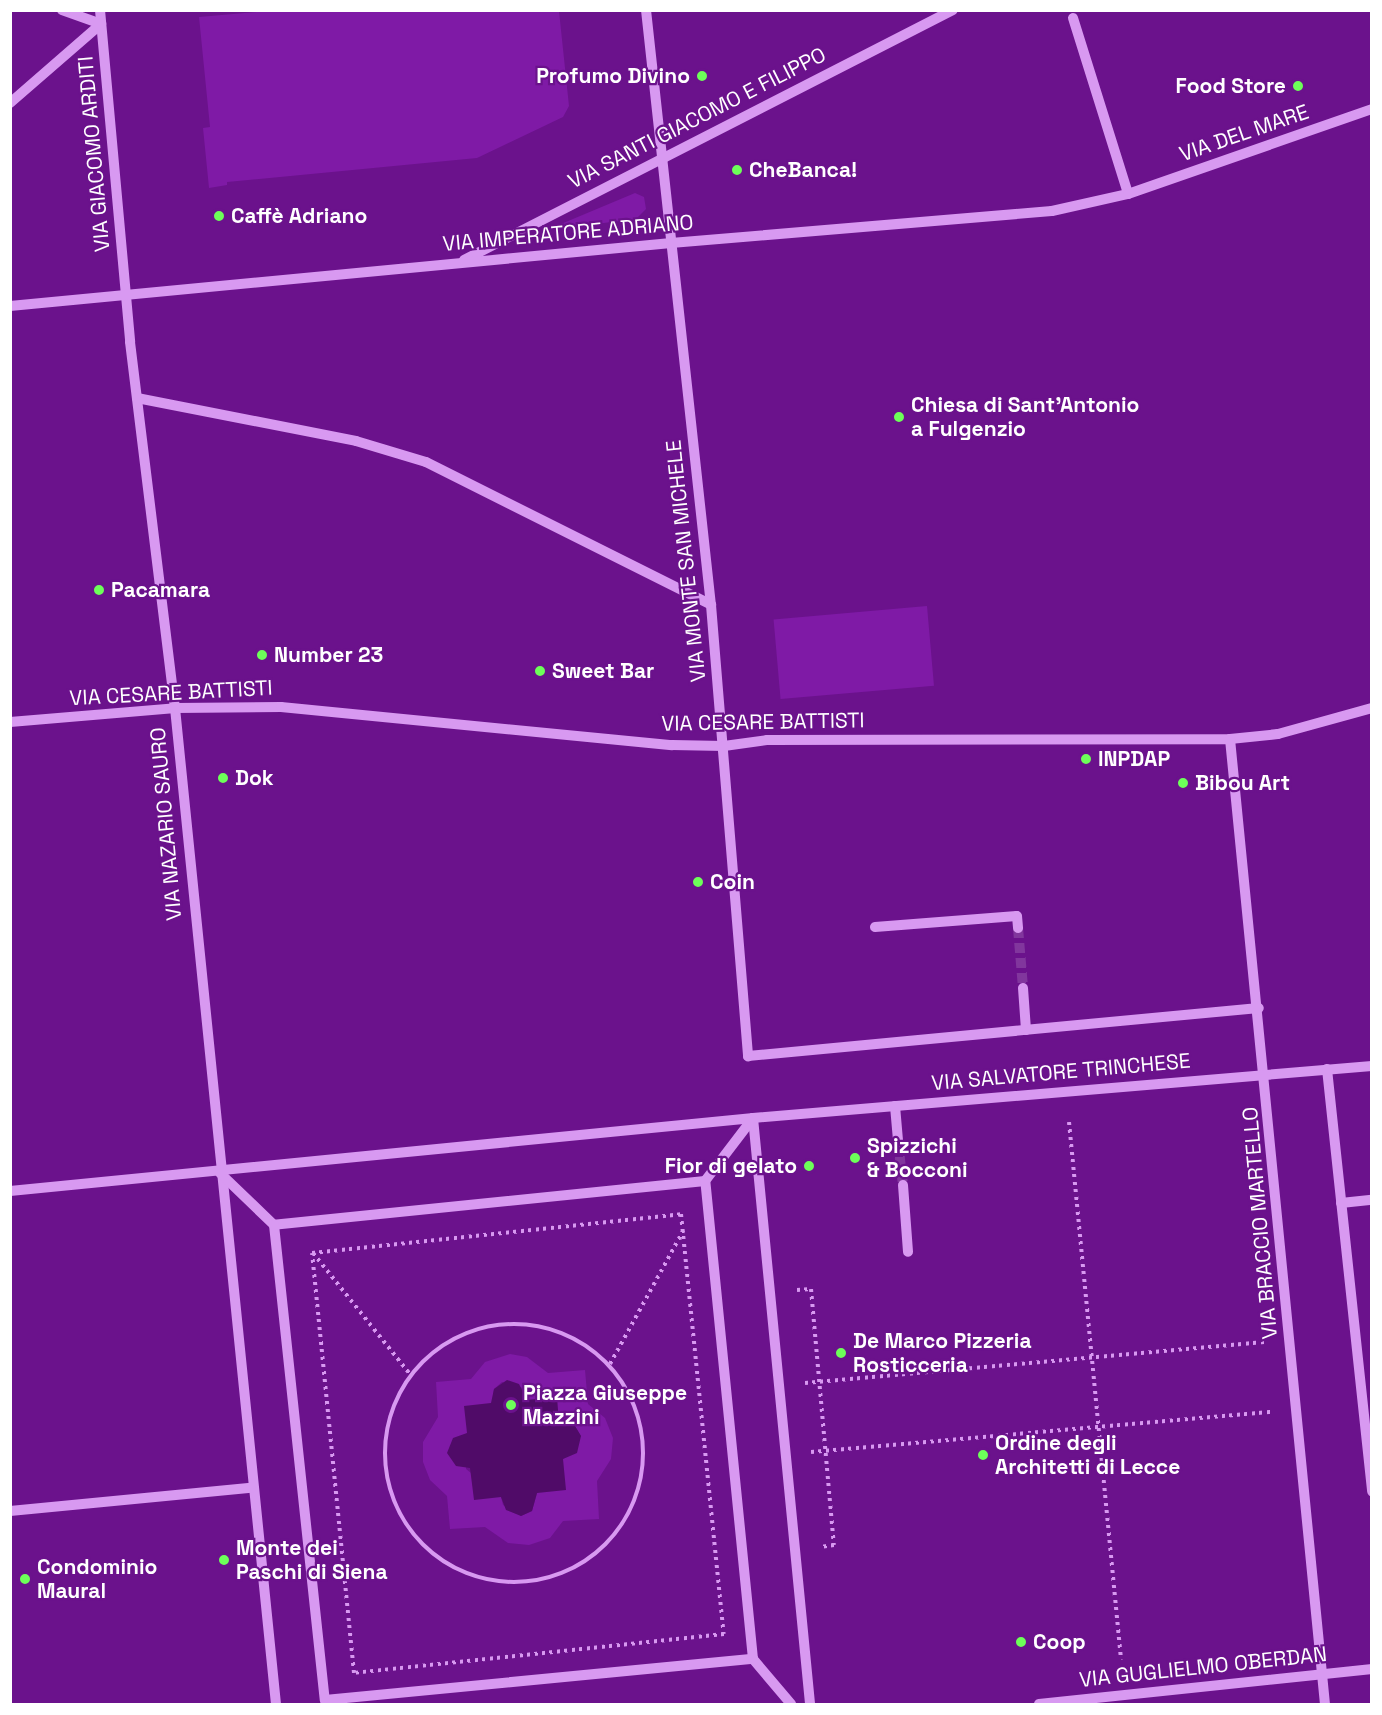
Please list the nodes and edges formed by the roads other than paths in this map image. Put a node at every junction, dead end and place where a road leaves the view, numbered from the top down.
1 (62, 10) edge
2 (100, 10) edge
3 (646, 10) edge
4 (953, 10) edge
5 (1073, 18) dead end
6 (101, 24) junction
7 (10, 103) edge
8 (1371, 109) edge
9 (661, 158) junction
10 (1128, 194) junction
11 (671, 243) junction
12 (459, 262) junction
13 (127, 293) junction
14 (10, 306) edge
15 (137, 398) junction
16 (711, 605) junction
17 (175, 708) junction
18 (1371, 708) edge
19 (10, 722) edge
20 (1230, 739) junction
21 (724, 746) junction
22 (875, 927) dead end
23 (1018, 928) dead end
24 (1023, 988) tunnel mouth
25 (1259, 1008) junction
26 (1026, 1030) junction
27 (1371, 1066) edge
28 (1327, 1069) junction
29 (1265, 1074) junction
30 (895, 1106) junction
31 (753, 1118) junction
32 (898, 1142) tunnel mouth
33 (220, 1173) junction
34 (705, 1181) junction
35 (903, 1185) tunnel mouth
36 (10, 1191) edge
37 (1371, 1200) edge
38 (1341, 1203) junction
39 (274, 1225) junction
40 (908, 1252) dead end
41 (251, 1488) junction
42 (1371, 1492) edge
43 (10, 1511) edge
44 (753, 1659) junction
45 (1371, 1669) edge
46 (1323, 1673) junction
47 (324, 1702) edge
48 (276, 1704) edge
49 (791, 1704) edge
50 (810, 1704) edge
51 (1039, 1704) edge
52 (1325, 1704) edge

1 - 6 street
2 - 6 street, VIA GIACOMO ARDITI
3 - 9 street, VIA MONTE SAN MICHELE
4 - 9 street, VIA SANTI GIACOMO E FILIPPO
5 - 10 street
6 - 7 street
6 - 13 street, VIA GIACOMO ARDITI
8 - 10 street, VIA DEL MARE
9 - 11 street, VIA MONTE SAN MICHELE
9 - 12 street, VIA SANTI GIACOMO E FILIPPO
10 - 11 street, VIA IMPERATORE ADRIANO
11 - 12 street, VIA IMPERATORE ADRIANO
11 - 16 street, VIA MONTE SAN MICHELE
12 - 13 street, VIA IMPERATORE ADRIANO
13 - 14 street, VIA IMPERATORE ADRIANO
13 - 15 street, VIA NAZARIO SAURO
15 - 16 street
15 - 17 street, VIA NAZARIO SAURO
16 - 21 street, VIA MONTE SAN MICHELE
17 - 19 street, VIA CESARE BATTISTI
17 - 21 street, VIA CESARE BATTISTI
17 - 33 street, VIA NAZARIO SAURO
18 - 20 street, VIA CESARE BATTISTI
20 - 21 street, VIA CESARE BATTISTI
20 - 25 street, VIA BRACCIO MARTELLO
21 - 26 street, VIA MONTE SAN MICHELE
22 - 23 street
24 - 26 street
25 - 26 street
25 - 29 street, VIA BRACCIO MARTELLO
27 - 28 street, VIA SALVATORE TRINCHESE
28 - 29 street, VIA SALVATORE TRINCHESE
28 - 38 street
29 - 30 street, VIA SALVATORE TRINCHESE
29 - 46 street, VIA BRACCIO MARTELLO
30 - 31 street, VIA SALVATORE TRINCHESE
30 - 32 street
31 - 33 street
31 - 34 street
31 - 50 street
33 - 36 street
33 - 39 street
33 - 41 street
34 - 39 street
34 - 44 street
35 - 40 street
37 - 38 street
38 - 42 street
39 - 47 street
41 - 43 street
41 - 48 street
44 - 47 street
44 - 49 street
45 - 46 street, VIA GUGLIELMO OBERDAN
46 - 51 street, VIA GUGLIELMO OBERDAN
46 - 52 street, VIA BRACCIO MARTELLO

